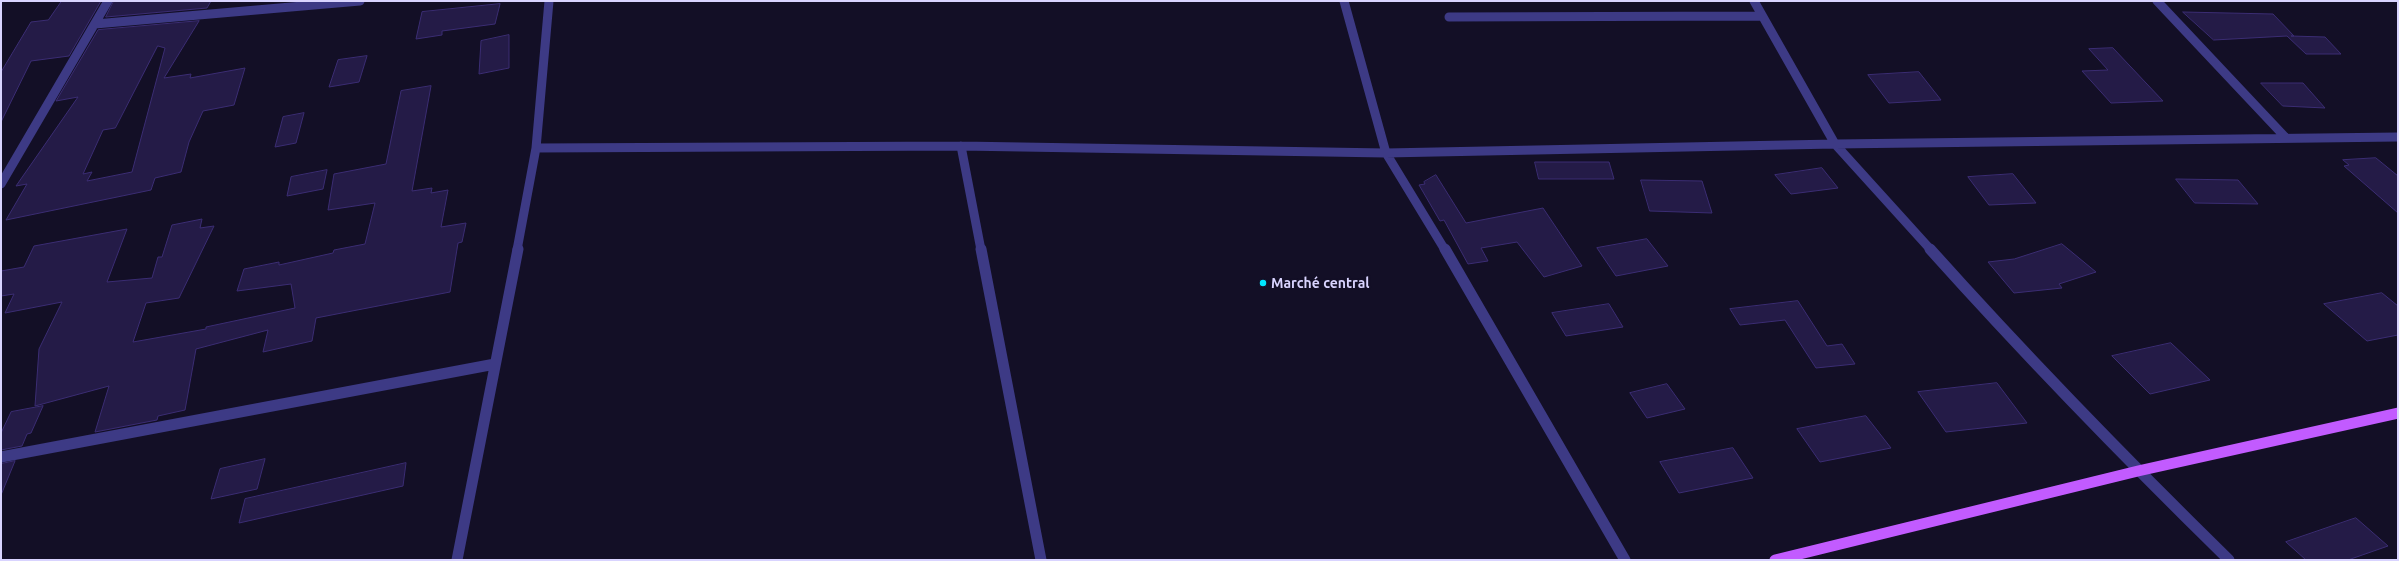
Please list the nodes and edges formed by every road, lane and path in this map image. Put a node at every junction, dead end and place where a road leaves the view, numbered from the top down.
1 (108, 1) edge
2 (360, 1) edge
3 (549, 1) edge
4 (1344, 1) edge
5 (1754, 1) edge
6 (2156, 1) edge
7 (1761, 16) junction
8 (1449, 17) dead end
9 (95, 24) junction
10 (2398, 137) edge
11 (2286, 138) junction
12 (1835, 144) junction
13 (961, 146) junction
14 (536, 148) junction
15 (1386, 153) junction
16 (1, 184) edge
17 (495, 364) junction
18 (2398, 413) edge
19 (1, 456) edge
20 (2138, 472) junction
21 (457, 560) edge
22 (1041, 560) edge
23 (1625, 560) edge
24 (1775, 560) edge
25 (2229, 560) edge

1 - 9 street
2 - 9 street
3 - 14 street
4 - 15 street
5 - 7 street
6 - 11 street
7 - 8 street
7 - 12 street
9 - 16 street
10 - 11 street
11 - 12 street
12 - 15 street
12 - 20 street
13 - 14 street
13 - 15 street
13 - 22 street
14 - 17 street
15 - 23 street
17 - 19 street
17 - 21 street
18 - 20 main road
20 - 24 main road
20 - 25 street

